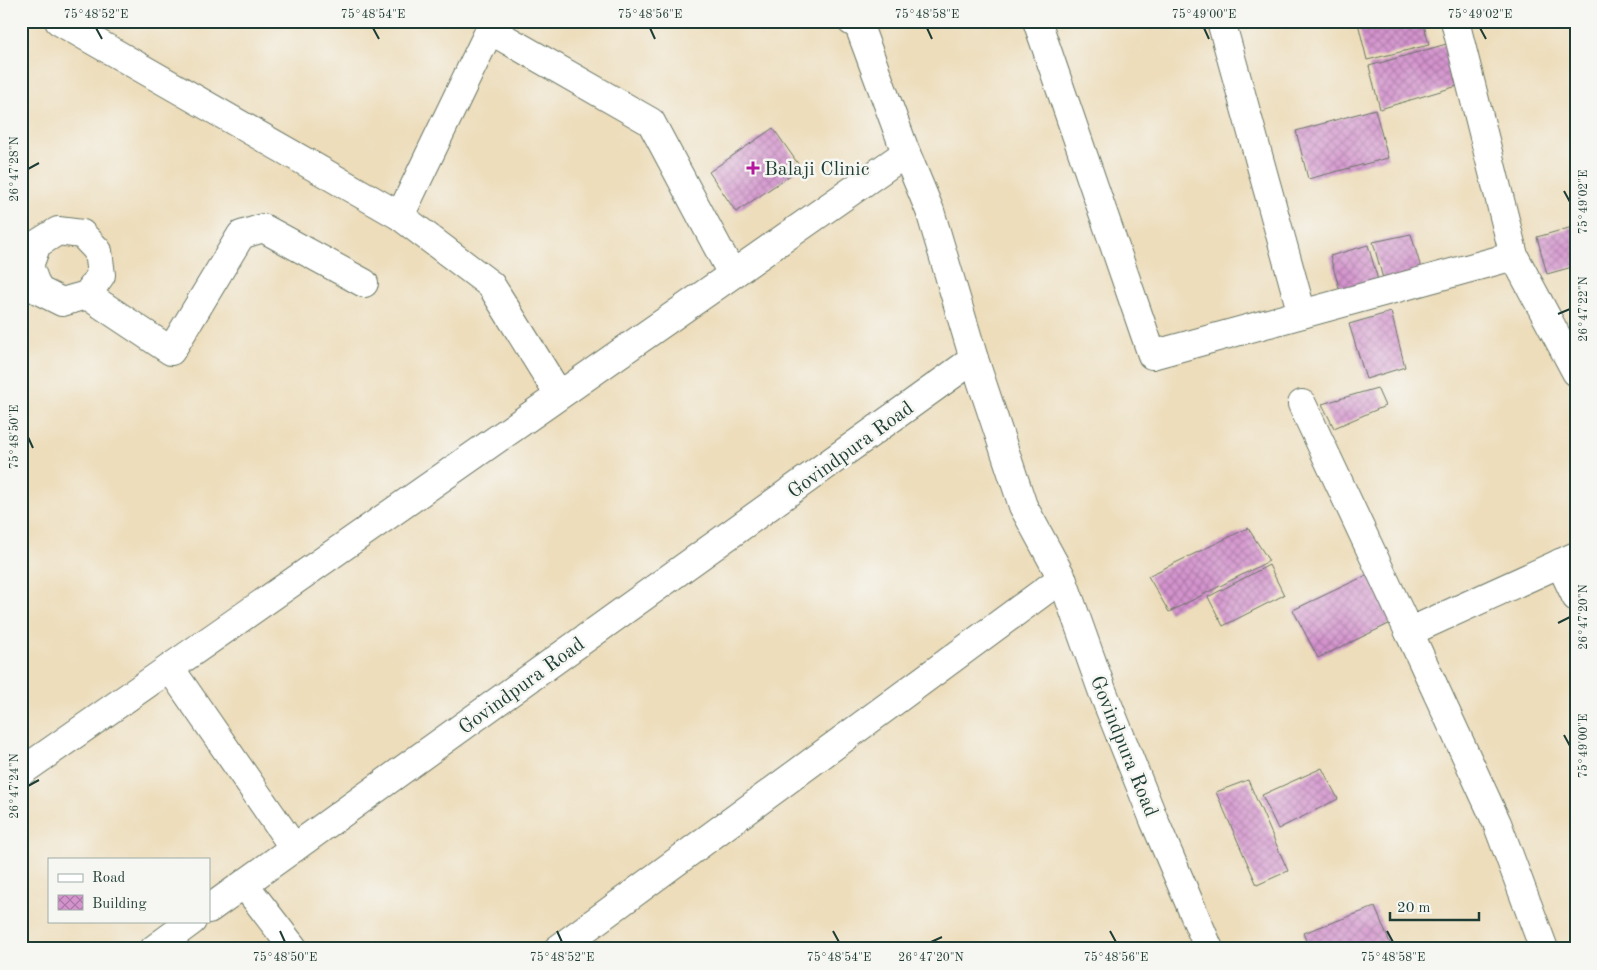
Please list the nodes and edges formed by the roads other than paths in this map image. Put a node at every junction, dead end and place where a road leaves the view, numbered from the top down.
1 (59, 21) edge
2 (1036, 21) edge
3 (1221, 21) edge
4 (1455, 21) edge
5 (861, 23) edge
6 (492, 26) edge
7 (906, 153) junction
8 (400, 216) junction
9 (1514, 256) junction
10 (25, 264) edge
11 (732, 274) junction
12 (364, 283) dead end
13 (87, 295) junction
14 (1302, 314) junction
15 (974, 359) junction
16 (1576, 372) edge
17 (559, 395) junction
18 (1302, 404) dead end
19 (1568, 560) edge
20 (1062, 578) junction
21 (1576, 597) edge
22 (1408, 632) junction
23 (170, 668) junction
24 (21, 772) edge
25 (294, 848) junction
26 (244, 884) junction
27 (210, 908) edge
28 (191, 922) edge
29 (154, 949) edge
30 (294, 949) edge
31 (558, 949) edge
32 (1209, 949) edge
33 (1544, 949) edge

1 - 8 street
2 - 14 street
3 - 14 street
4 - 9 street
5 - 7 street
6 - 8 street
6 - 11 street
7 - 11 street
7 - 15 street
8 - 17 street
9 - 14 street
9 - 16 street
10 - 13 street
10 - 13 street
11 - 17 street
12 - 13 street
15 - 20 street, Govindpura Road
15 - 25 street, Govindpura Road
17 - 23 street
18 - 22 street
19 - 21 street
19 - 22 street
20 - 31 street
20 - 32 street, Govindpura Road
22 - 33 street
23 - 24 street
23 - 25 street
25 - 26 street, Govindpura Road
26 - 27 street, Govindpura Road
26 - 30 street
28 - 29 street

